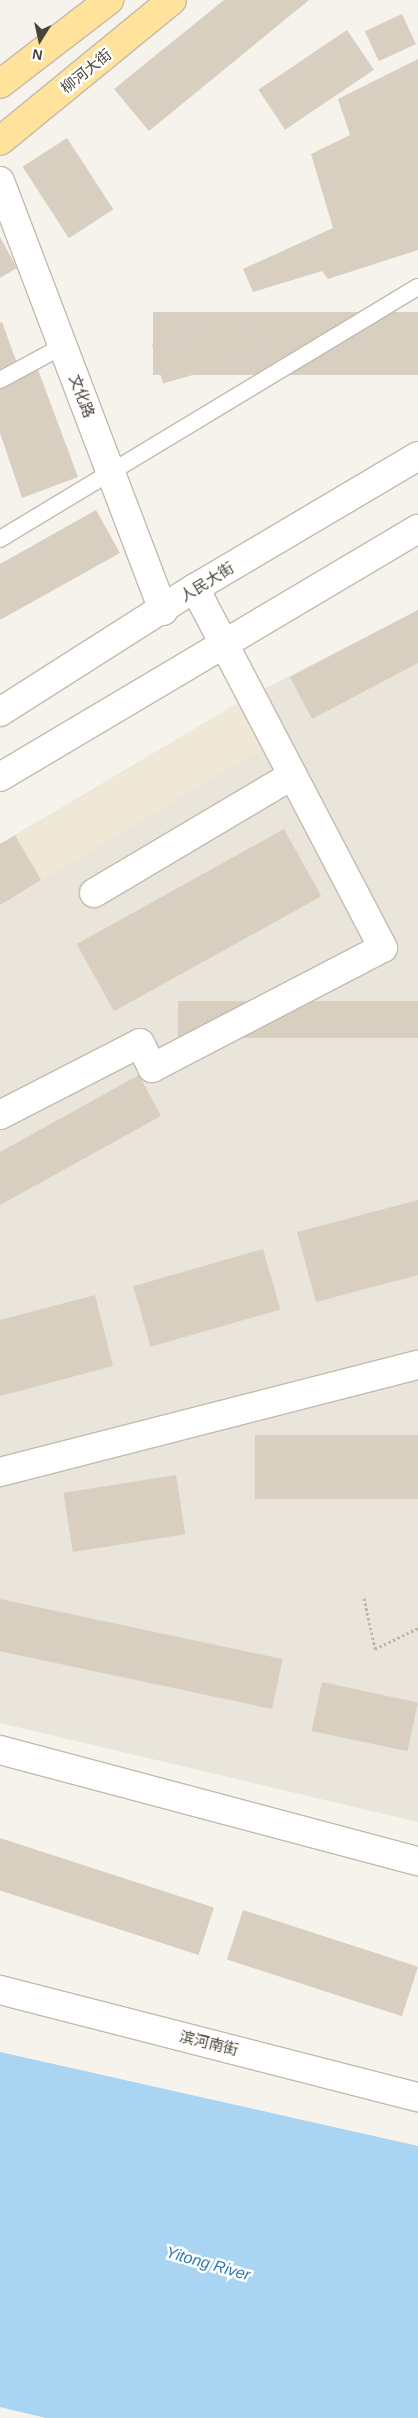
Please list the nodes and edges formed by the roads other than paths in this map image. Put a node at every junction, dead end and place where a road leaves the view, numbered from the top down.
1 (109, 0) edge
2 (172, 0) edge
3 (0, 84) edge
4 (0, 141) edge
5 (0, 181) edge
6 (418, 287) edge
7 (63, 346) junction
8 (0, 380) edge
9 (418, 456) edge
10 (112, 475) junction
11 (418, 529) edge
12 (0, 540) edge
13 (195, 588) junction
14 (163, 611) junction
15 (224, 644) junction
16 (0, 712) edge
17 (293, 776) junction
18 (0, 777) edge
19 (94, 893) dead end
20 (0, 1115) edge
21 (418, 1365) edge
22 (0, 1472) edge
23 (0, 1750) edge
24 (418, 1861) edge
25 (0, 1990) edge
26 (418, 2097) edge

1 - 3 main road
2 - 4 main road, 柳河大街
5 - 7 street, 文化路
6 - 10 lane
7 - 8 lane
7 - 10 street, 文化路
9 - 13 street, 人民大街
10 - 12 lane
10 - 14 street, 文化路
11 - 15 street
13 - 14 street, 人民大街
13 - 15 street
14 - 16 street, 人民大街
15 - 17 street
15 - 18 street
17 - 19 street
17 - 20 street
21 - 22 street
23 - 24 street
25 - 26 street, 滨河南街

